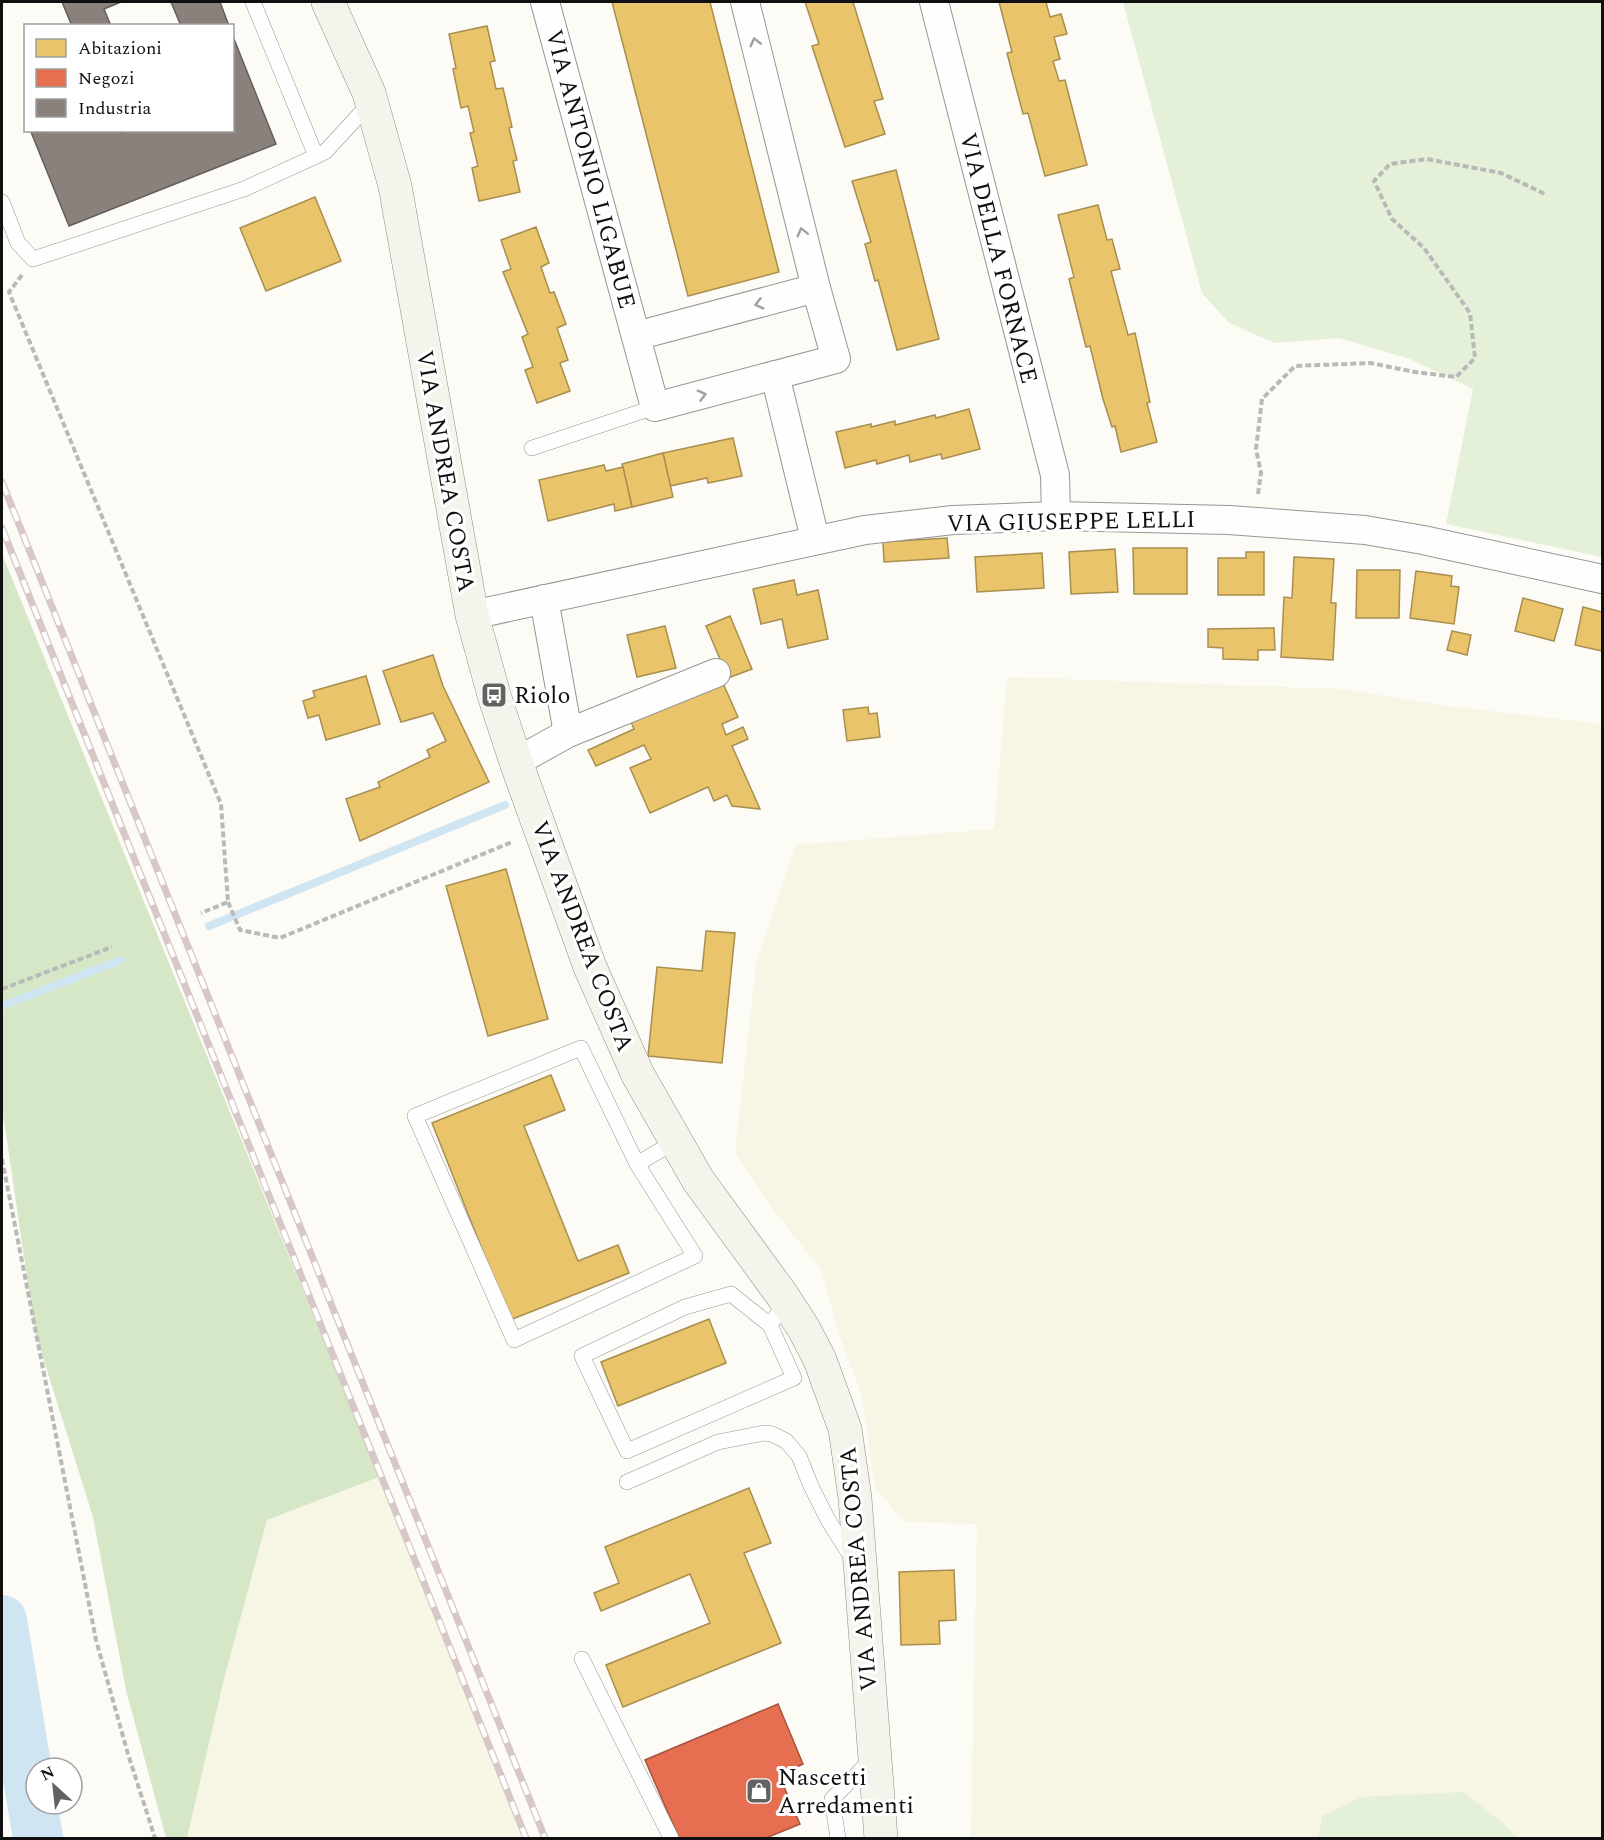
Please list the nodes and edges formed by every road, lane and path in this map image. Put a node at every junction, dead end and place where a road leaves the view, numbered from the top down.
1 (253, 2) edge
2 (328, 2) edge
3 (545, 2) edge
4 (745, 2) edge
5 (934, 2) edge
6 (371, 102) junction
7 (316, 156) junction
8 (1545, 194) dead end
9 (2, 202) edge
10 (33, 260) junction
11 (816, 288) junction
12 (636, 336) junction
13 (775, 375) junction
14 (655, 407) junction
15 (532, 448) dead end
16 (1056, 516) junction
17 (1255, 521) junction
18 (815, 540) junction
19 (1602, 579) edge
20 (544, 599) junction
21 (472, 615) junction
22 (716, 673) dead end
23 (568, 733) junction
24 (516, 762) junction
25 (541, 830) junction
26 (228, 902) junction
27 (201, 913) dead end
28 (112, 947) dead end
29 (2, 989) edge
30 (676, 1141) junction
31 (2, 1159) edge
32 (637, 1164) junction
33 (778, 1313) junction
34 (627, 1482) dead end
35 (861, 1573) junction
36 (582, 1659) dead end
37 (875, 1755) junction
38 (155, 1839) edge
39 (671, 1839) edge
40 (838, 1839) edge
41 (881, 1839) edge

1 - 7 lane
2 - 6 main road, VIA ANDREA COSTA
3 - 12 street, VIA ANTONIO LIGABUE
11 -> 4 street
5 - 16 street, VIA DELLA FORNACE
6 - 7 lane
6 - 21 main road, VIA ANDREA COSTA
7 - 10 lane
8 - 17 path
9 - 10 lane
10 - 26 path
11 -> 12 street, VIA ANTONIO LIGABUE
11 - 13 street
12 - 14 street, VIA ANTONIO LIGABUE
14 -> 13 street
13 - 18 street
14 - 15 lane
16 - 17 street, VIA GIUSEPPE LELLI
16 - 18 street, VIA GIUSEPPE LELLI
17 - 19 street, VIA GIUSEPPE LELLI
18 - 20 street, VIA GIUSEPPE LELLI
20 - 21 street, VIA GIUSEPPE LELLI
20 - 23 street
21 - 24 main road, VIA ANDREA COSTA
22 - 23 street
23 - 24 street
24 - 25 main road, VIA ANDREA COSTA
25 - 26 path
25 - 30 main road, VIA ANDREA COSTA
26 - 27 path
28 - 29 path
30 - 32 lane
30 - 33 main road, VIA ANDREA COSTA
31 - 38 path
32 - 32 lane
33 - 33 lane
33 - 35 main road, VIA ANDREA COSTA
34 - 35 lane
35 - 37 main road, VIA ANDREA COSTA
36 - 39 lane
37 - 40 lane
37 - 41 main road, VIA ANDREA COSTA

